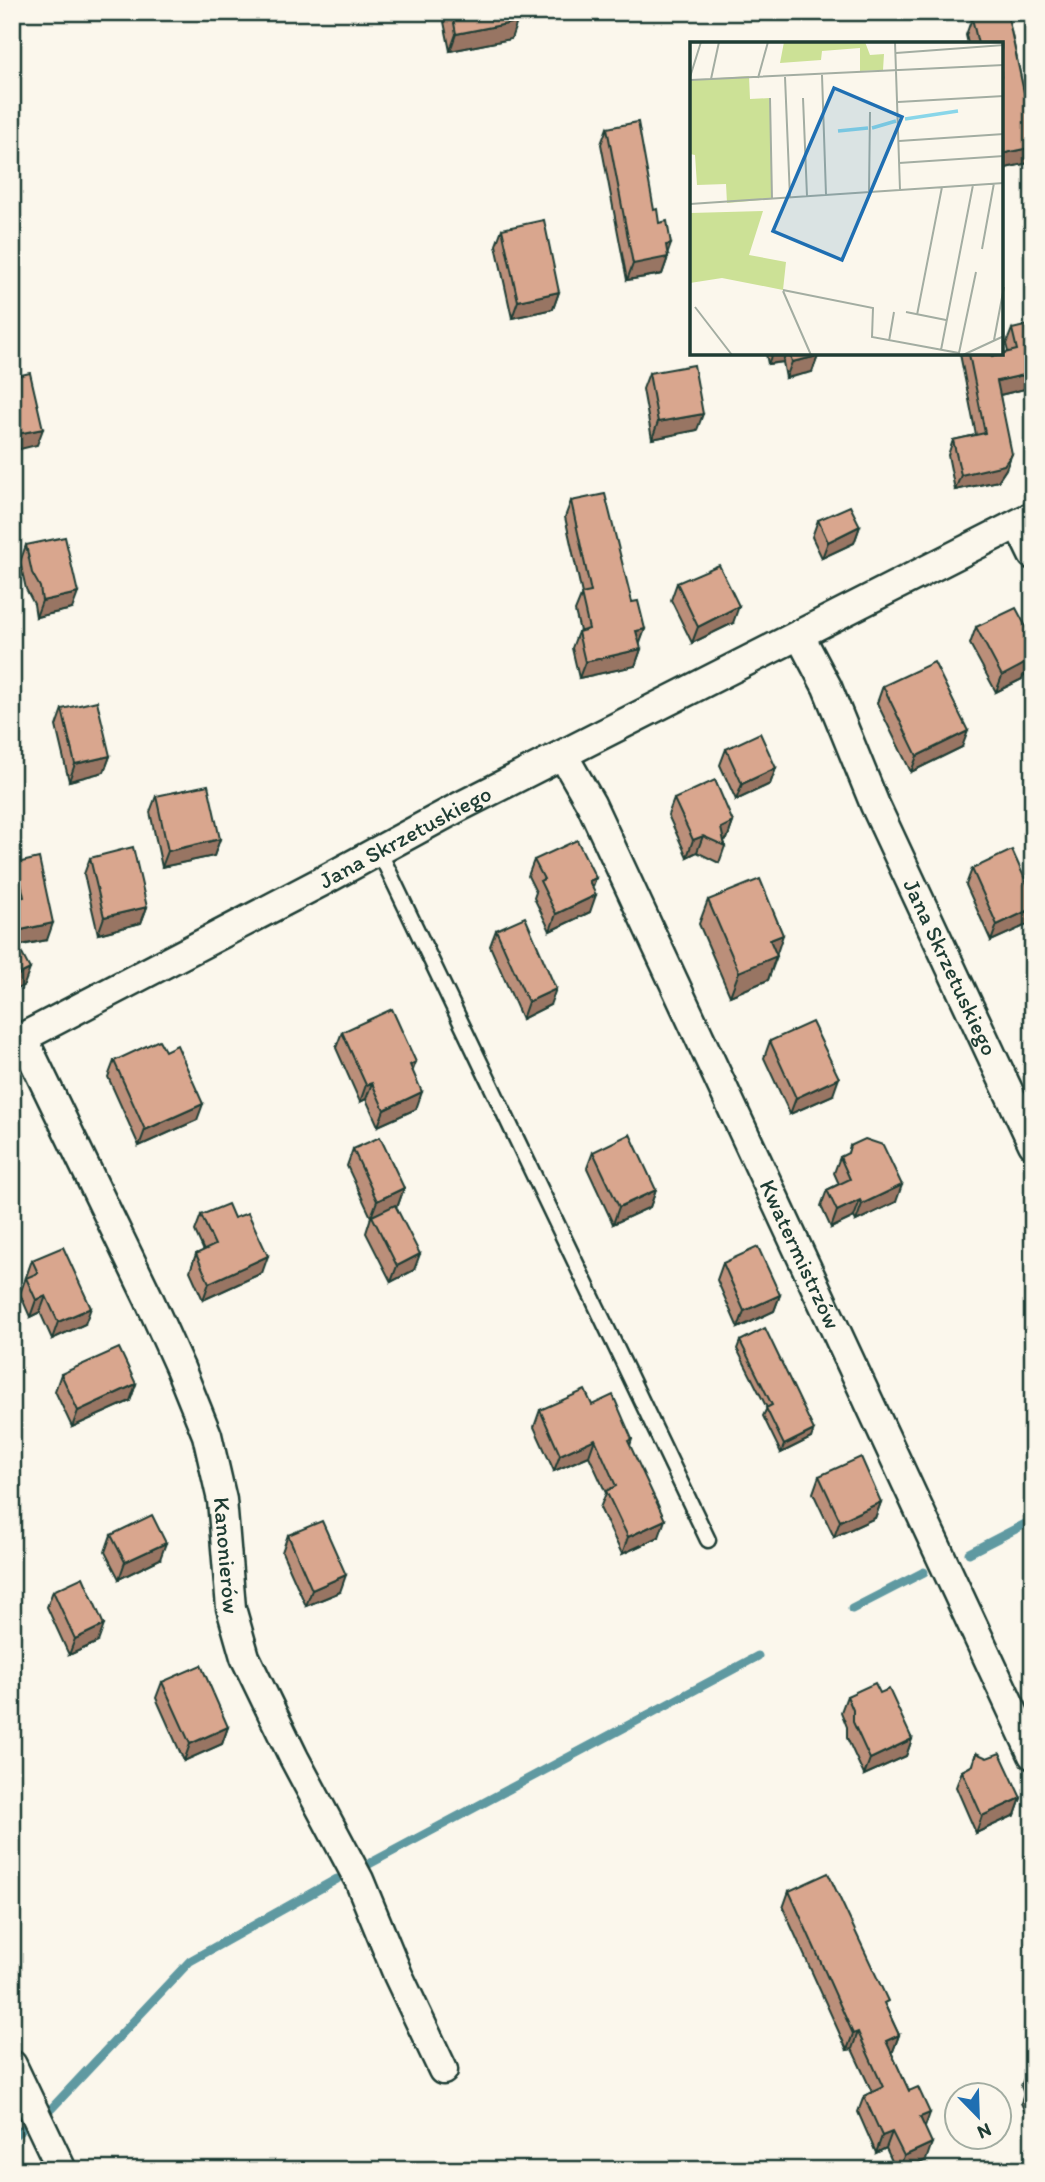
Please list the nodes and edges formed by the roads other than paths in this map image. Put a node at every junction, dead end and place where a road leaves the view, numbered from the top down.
1 (1025, 520) edge
2 (1033, 555) edge
3 (800, 635) junction
4 (563, 755) junction
5 (379, 851) junction
6 (17, 1041) edge
7 (1033, 1144) edge
8 (708, 1540) dead end
9 (1033, 1755) edge
10 (12, 2065) edge
11 (443, 2070) dead end
12 (62, 2170) edge

1 - 2 street
1 - 3 street, Jana Skrzetuskiego
3 - 4 street, Jana Skrzetuskiego
3 - 7 street, Jana Skrzetuskiego
4 - 5 street, Jana Skrzetuskiego
4 - 9 street, Kwatermistrzów
5 - 6 street, Jana Skrzetuskiego
5 - 8 lane
6 - 11 street, Kanonierów
10 - 12 street

